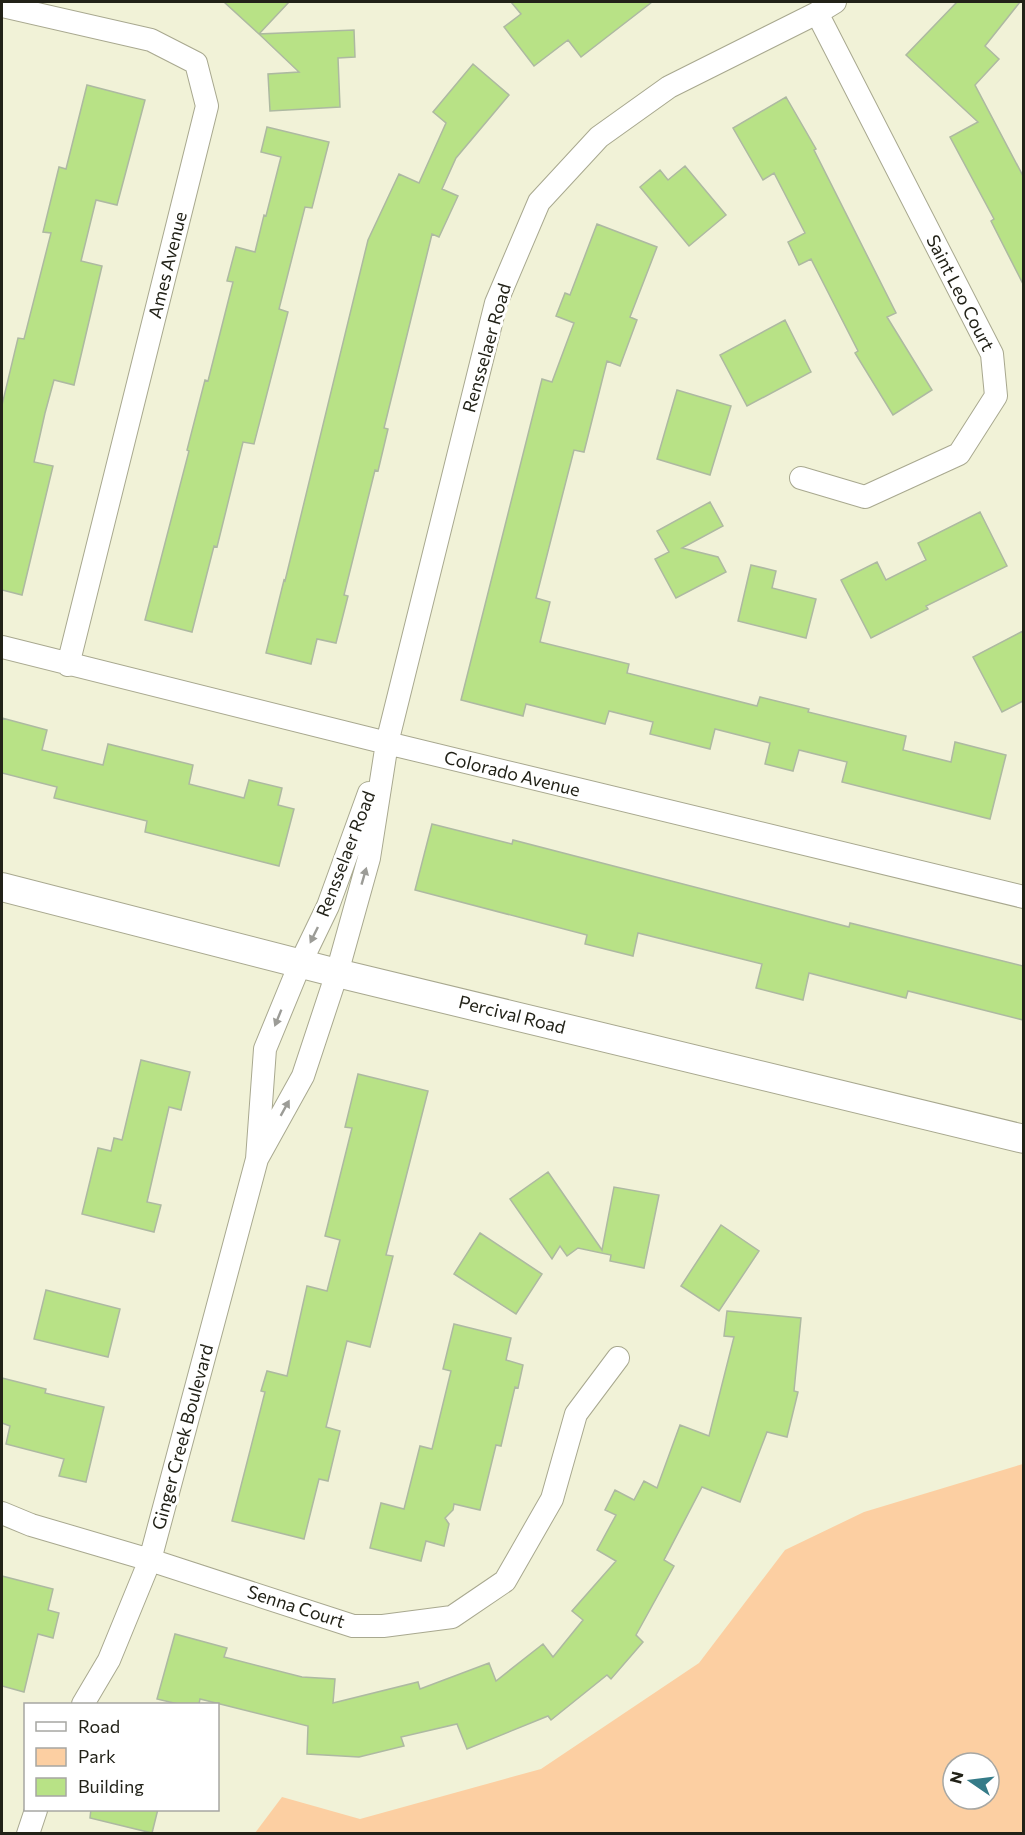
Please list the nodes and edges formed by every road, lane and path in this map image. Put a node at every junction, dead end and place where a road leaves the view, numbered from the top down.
1 (2, 6) edge
2 (826, 7) edge
3 (801, 478) dead end
4 (2, 647) edge
5 (68, 664) junction
6 (387, 743) junction
7 (2, 887) edge
8 (1023, 897) edge
9 (300, 964) junction
10 (338, 973) junction
11 (1023, 1138) edge
12 (257, 1159) junction
13 (618, 1358) dead end
14 (2, 1513) edge
15 (150, 1560) junction
16 (84, 1703) edge
17 (35, 1811) edge
18 (28, 1833) edge

1 - 5 street, Ames Avenue
2 - 3 street, Saint Leo Court
2 - 6 street, Rensselaer Road
4 - 5 street, Colorado Avenue
5 - 6 street, Colorado Avenue
6 - 8 street, Colorado Avenue
6 -> 9 street, Rensselaer Road
10 -> 6 street, Rensselaer Road
7 - 9 street, Percival Road
9 - 10 street, Percival Road
9 -> 12 street, Ginger Creek Boulevard
10 - 11 street, Percival Road
12 -> 10 street, Ginger Creek Boulevard
12 - 15 street, Ginger Creek Boulevard
13 - 15 street, Senna Court
14 - 15 street, Senna Court
15 - 16 street, Ginger Creek Boulevard
17 - 18 street

